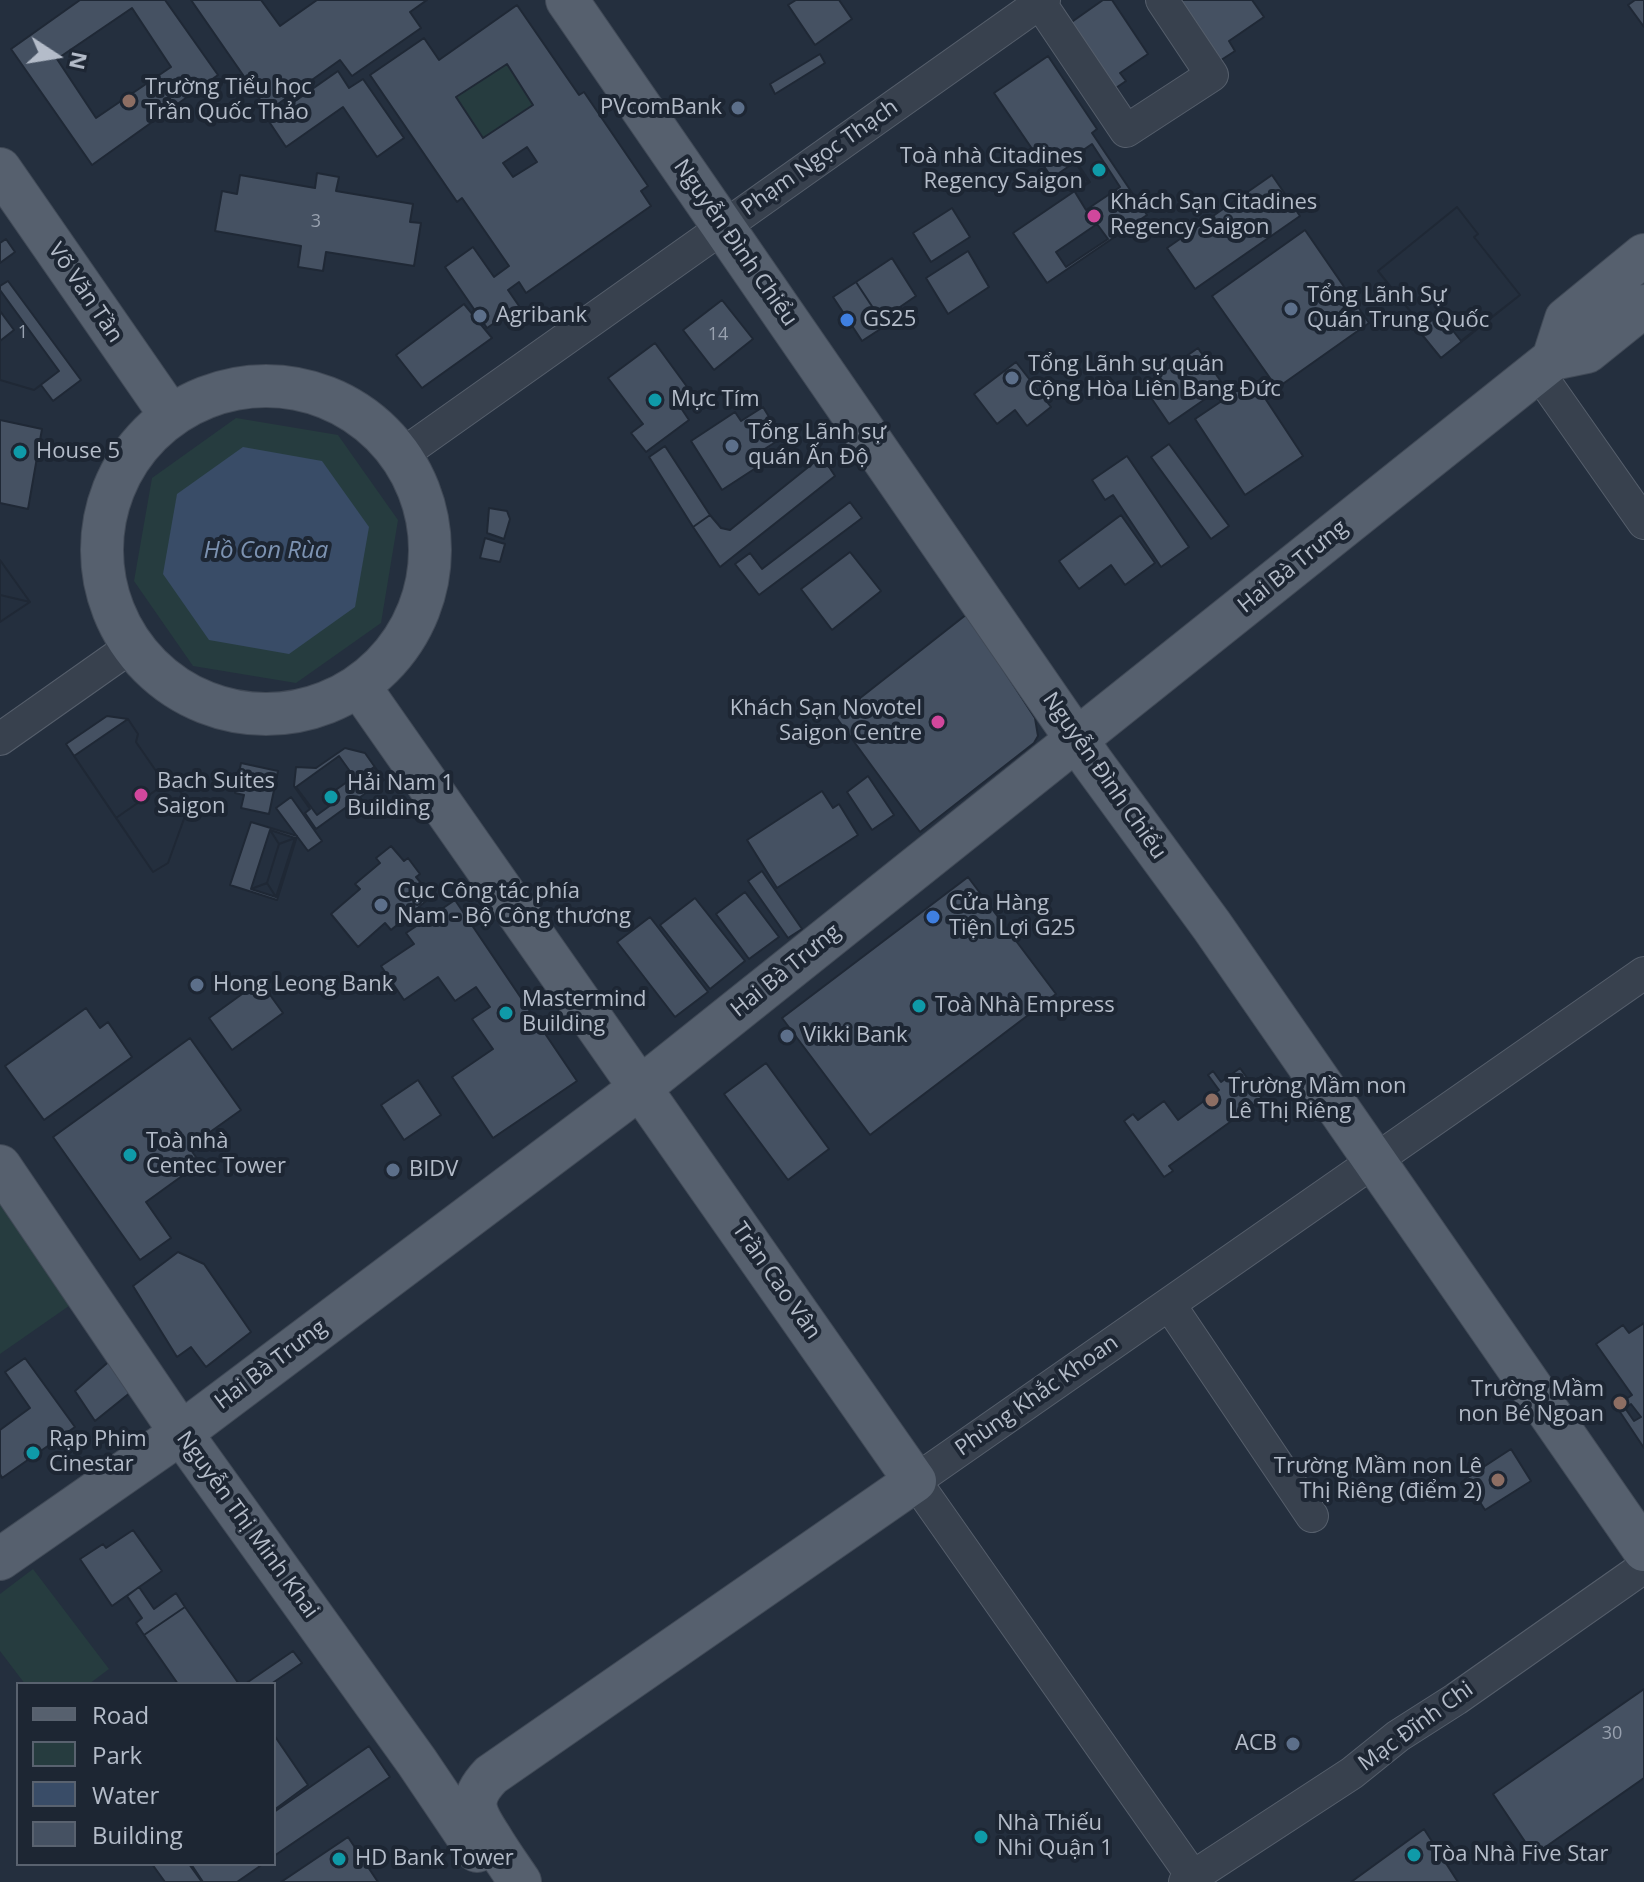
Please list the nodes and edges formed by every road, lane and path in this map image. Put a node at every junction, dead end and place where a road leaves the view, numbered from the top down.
1 (567, 0) edge
2 (1162, 0) edge
3 (1042, 2) edge
4 (0, 169) edge
5 (723, 225) junction
6 (1644, 255) edge
7 (1644, 306) edge
8 (1561, 351) junction
9 (171, 416) junction
10 (400, 456) junction
11 (1644, 523) edge
12 (132, 646) junction
13 (359, 686) junction
14 (1076, 738) junction
15 (0, 739) edge
16 (1644, 973) edge
17 (640, 1088) junction
18 (1374, 1161) junction
19 (0, 1166) edge
20 (1169, 1304) junction
21 (181, 1433) junction
22 (915, 1481) junction
23 (1312, 1516) dead end
24 (1644, 1550) edge
25 (0, 1559) edge
26 (1644, 1567) edge
27 (417, 1762) junction
28 (491, 1775) junction
29 (1189, 1879) edge
30 (497, 1882) edge
31 (520, 1882) edge

1 - 5 main road, Nguyễn Đình Chiểu
2 - 3 street
3 - 5 street, Phạm Ngọc Thạch
4 - 9 main road, Võ Văn Tần
5 - 10 street, Phạm Ngọc Thạch
5 - 14 main road, Nguyễn Đình Chiểu
6 - 8 main road, Hai Bà Trưng
7 - 8 main road, Hai Bà Trưng
8 - 11 street
8 - 14 main road, Hai Bà Trưng
9 - 10 main road
9 - 12 main road
10 - 13 main road
12 - 13 main road
12 - 15 street
13 - 17 main road, Trần Cao Vân
14 - 17 main road, Hai Bà Trưng
14 - 18 main road, Nguyễn Đình Chiểu
16 - 18 street, Phùng Khắc Khoan
17 - 21 main road, Hai Bà Trưng
17 - 22 main road, Trần Cao Vân
18 - 20 street, Phùng Khắc Khoan
18 - 24 main road, Nguyễn Đình Chiểu
19 - 21 main road, Nguyễn Thị Minh Khai
20 - 22 street, Phùng Khắc Khoan
20 - 23 street
21 - 25 main road, Hai Bà Trưng
21 - 27 main road, Nguyễn Thị Minh Khai
22 - 28 main road, Phùng Khắc Khoan
22 - 29 street, Trần Cao Vân
26 - 29 street, Mạc Đĩnh Chi
27 - 28 main road
27 - 30 main road, Nguyễn Thị Minh Khai
28 - 31 main road

